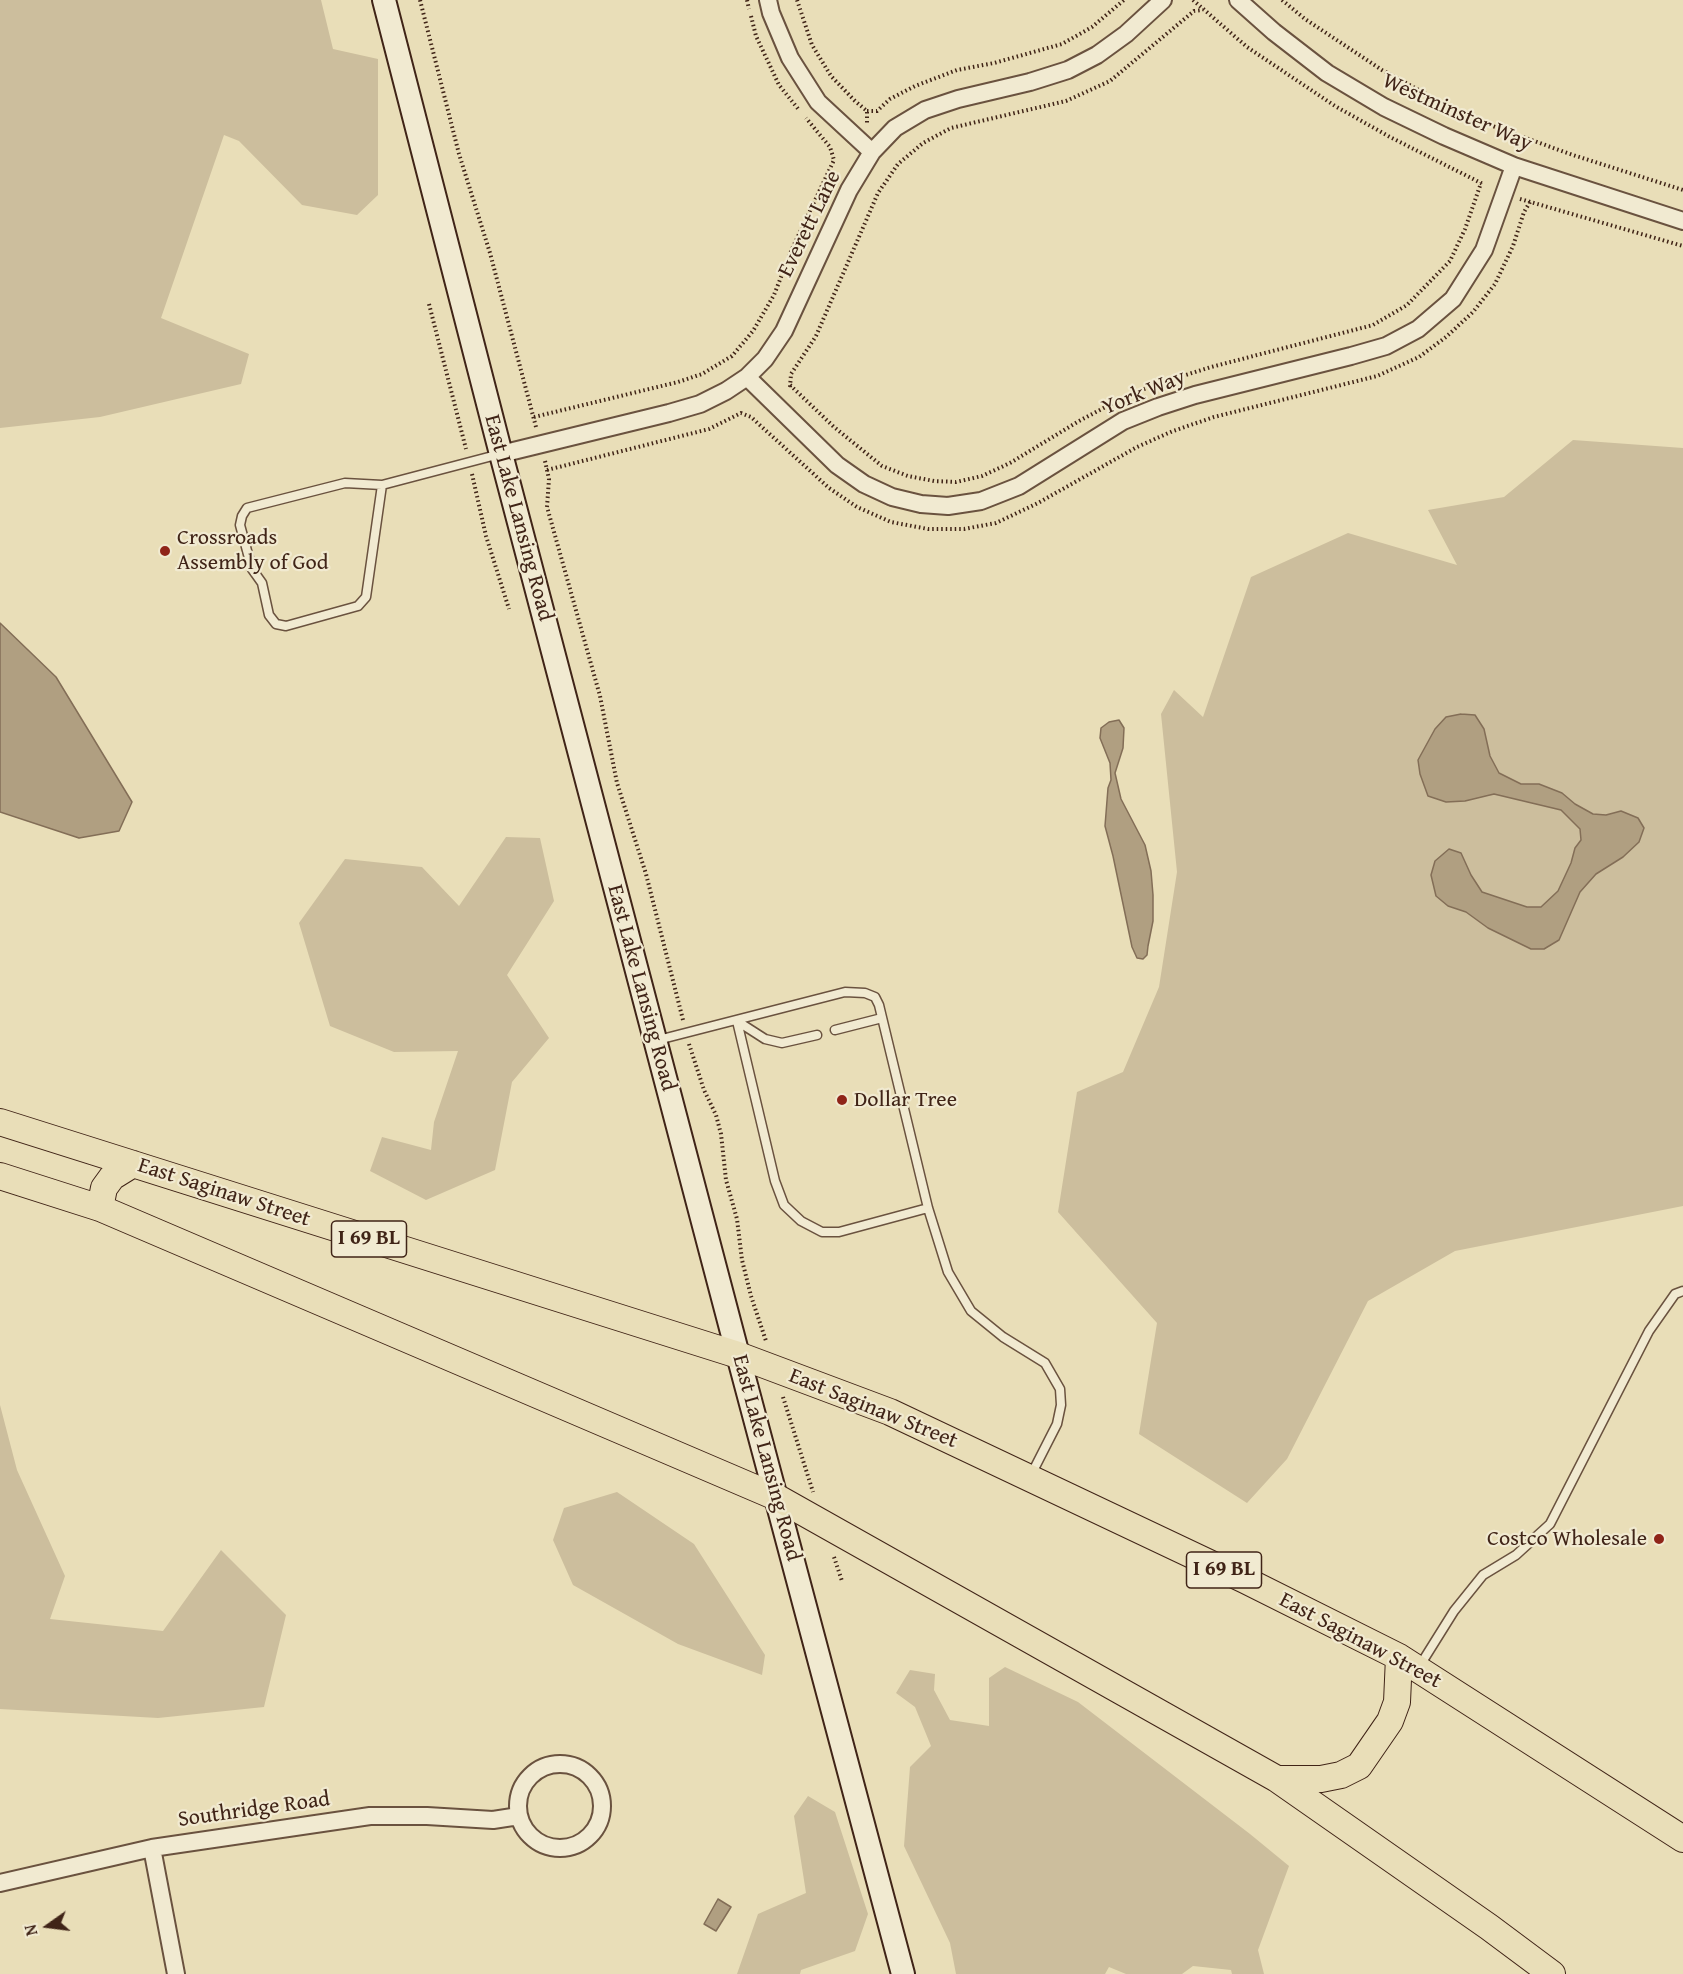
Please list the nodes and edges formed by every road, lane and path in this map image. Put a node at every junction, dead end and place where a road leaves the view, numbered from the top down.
1 (384, 0) edge
2 (420, 0) edge
3 (768, 0) edge
4 (796, 0) edge
5 (1124, 0) edge
6 (1162, 0) edge
7 (1238, 0) edge
8 (1282, 0) edge
9 (1203, 10) dead end
10 (867, 111) junction
11 (855, 136) junction
12 (872, 152) junction
13 (1514, 166) junction
14 (1481, 183) dead end
15 (1683, 190) edge
16 (1530, 202) dead end
17 (1683, 221) edge
18 (747, 377) junction
19 (790, 385) junction
20 (770, 400) junction
21 (534, 417) junction
22 (752, 417) junction
23 (540, 444) junction
24 (501, 454) junction
25 (547, 470) junction
26 (382, 484) junction
27 (882, 1018) junction
28 (737, 1021) junction
29 (835, 1030) dead end
30 (687, 1033) junction
31 (817, 1035) dead end
32 (655, 1041) junction
33 (0, 1122) edge
34 (133, 1164) junction
35 (0, 1176) edge
36 (100, 1208) junction
37 (928, 1208) junction
38 (1683, 1291) edge
39 (738, 1355) junction
40 (774, 1369) junction
41 (1030, 1478) junction
42 (776, 1497) junction
43 (823, 1523) junction
44 (842, 1581) dead end
45 (1408, 1663) junction
46 (1277, 1779) junction
47 (519, 1816) junction
48 (1683, 1839) edge
49 (152, 1848) junction
50 (0, 1883) edge
51 (176, 1974) edge
52 (903, 1974) edge
53 (1552, 1974) edge

1 - 24 street, East Lake Lansing Road
2 - 21 path
3 - 11 street
4 - 10 path
5 - 10 path
6 - 12 street, Everett Lane
7 - 13 street, Westminster Way
8 - 15 path
9 - 19 path
10 - 11 path
11 - 12 street
11 - 21 path
12 - 18 street, Everett Lane
13 - 17 street, Westminster Way
13 - 20 street, York Way
14 - 19 path
16 - 22 path
18 - 20 street, York Way
18 - 23 street, Everett Lane
19 - 20 path
20 - 22 path
21 - 23 path
22 - 25 path
23 - 24 street, Everett Lane
23 - 25 path
24 - 26 lane
24 - 32 street, East Lake Lansing Road
25 - 30 path
26 - 26 lane
27 - 28 lane
27 - 29 lane
27 - 37 lane
28 - 30 lane
28 - 31 lane
28 - 37 lane
30 - 32 lane
30 - 40 path
32 - 39 street, East Lake Lansing Road
33 - 34 main road, East Saginaw Street / I 69 BL
34 - 36 main road
34 - 39 main road, East Saginaw Street / I 69 BL
35 - 36 main road
36 - 42 main road
37 - 41 lane
38 - 45 lane
39 - 40 main road, East Saginaw Street / I 69 BL
39 - 42 street, East Lake Lansing Road
40 - 41 main road, East Saginaw Street / I 69 BL
40 - 43 path
41 - 45 main road, East Saginaw Street / I 69 BL
42 - 43 main road
42 - 52 street, East Lake Lansing Road
43 - 44 path
43 - 46 main road
45 - 46 main road
45 - 48 main road, East Saginaw Street / I 69 BL
46 - 53 main road
47 - 47 street
47 - 49 street, Southridge Road
49 - 50 street, Southridge Road
49 - 51 street

